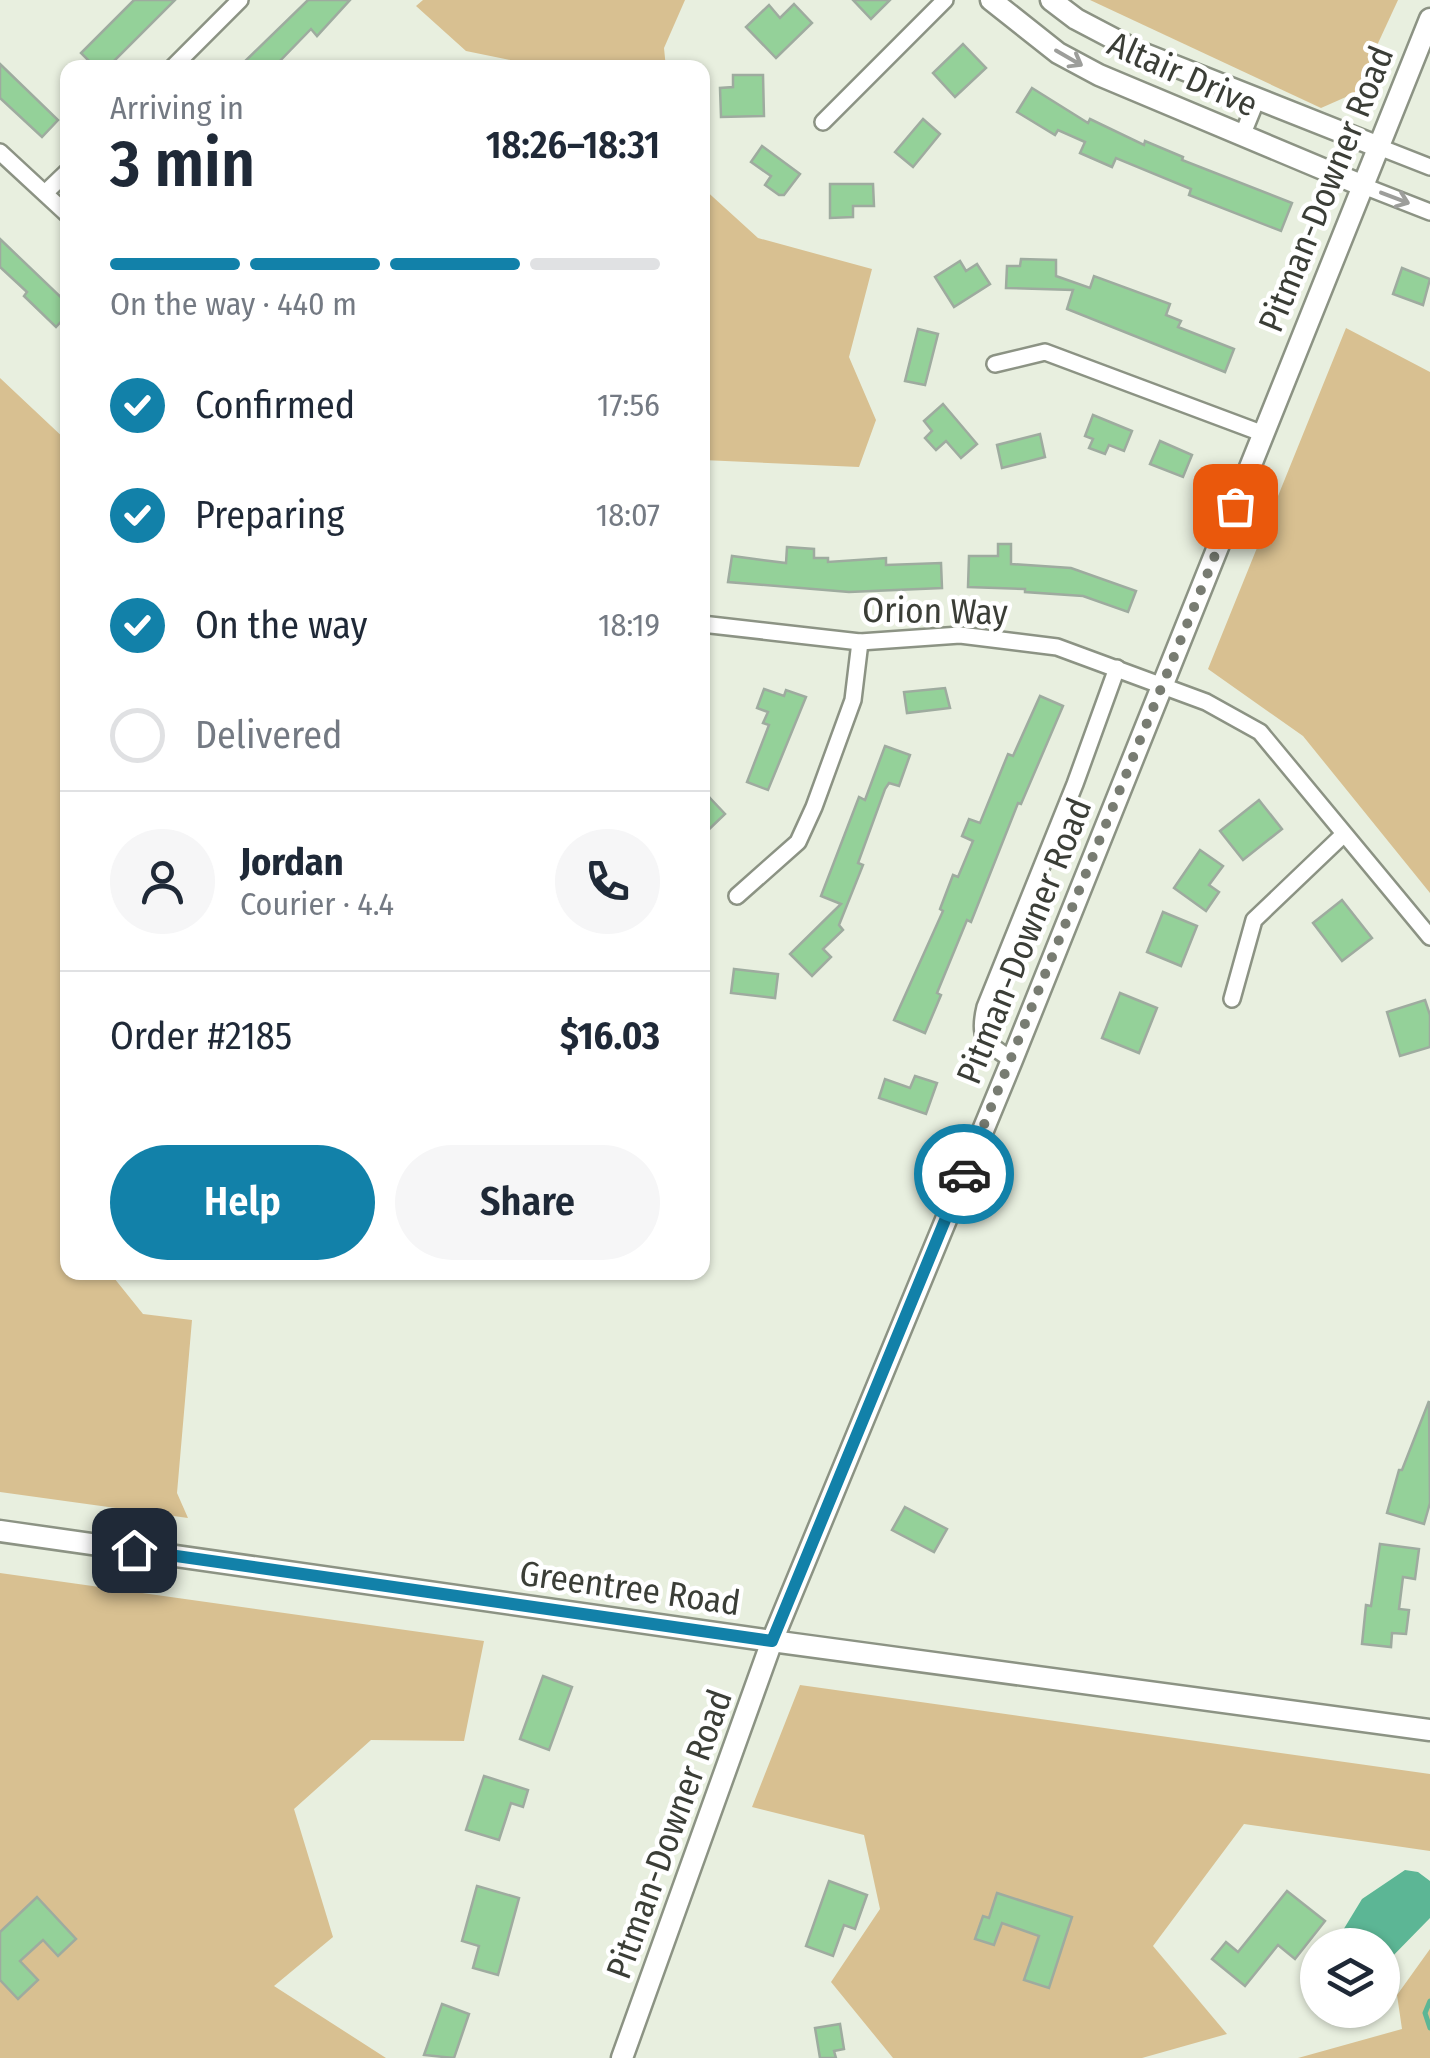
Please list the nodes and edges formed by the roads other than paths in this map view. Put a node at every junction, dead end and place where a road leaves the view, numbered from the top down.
1 (240, 0) edge
2 (945, 0) edge
3 (991, 0) edge
4 (1051, 0) edge
5 (1430, 19) edge
6 (180, 60) edge
7 (1257, 99) junction
8 (823, 122) dead end
9 (1242, 136) junction
10 (1379, 147) junction
11 (0, 152) edge
12 (1430, 167) edge
13 (60, 179) edge
14 (1361, 185) junction
15 (45, 193) junction
16 (60, 207) edge
17 (1430, 212) edge
18 (995, 364) dead end
19 (1264, 434) junction
20 (710, 625) edge
21 (860, 642) junction
22 (1117, 668) junction
23 (1162, 684) junction
24 (1343, 835) junction
25 (737, 896) dead end
26 (1430, 937) edge
27 (1232, 999) dead end
28 (1012, 1060) junction
29 (0, 1531) edge
30 (772, 1641) junction
31 (1430, 1730) edge
32 (622, 2058) edge

1 - 6 street
2 - 8 street
3 -> 9 street, Altair Drive
4 - 7 street, Altair Drive
5 - 10 street, Pitman-Downer Road
7 - 9 street
7 - 10 street, Altair Drive
9 - 14 street, Altair Drive
10 - 12 street
10 - 14 street, Pitman-Downer Road
11 - 15 street
13 - 15 street
14 -> 17 street
14 - 19 street, Pitman-Downer Road
15 - 16 street
18 - 19 street
19 - 23 street, Pitman-Downer Road
20 - 21 street, Orion Way
21 - 22 street, Orion Way
21 - 25 street
22 - 23 street, Orion Way
22 - 28 street
23 - 24 street, Orion Way
23 - 28 street, Pitman-Downer Road
24 - 26 street, Orion Way
24 - 27 street
28 - 30 street, Pitman-Downer Road
29 - 30 street, Greentree Road
30 - 31 street, Greentree Road
30 - 32 street, Pitman-Downer Road

